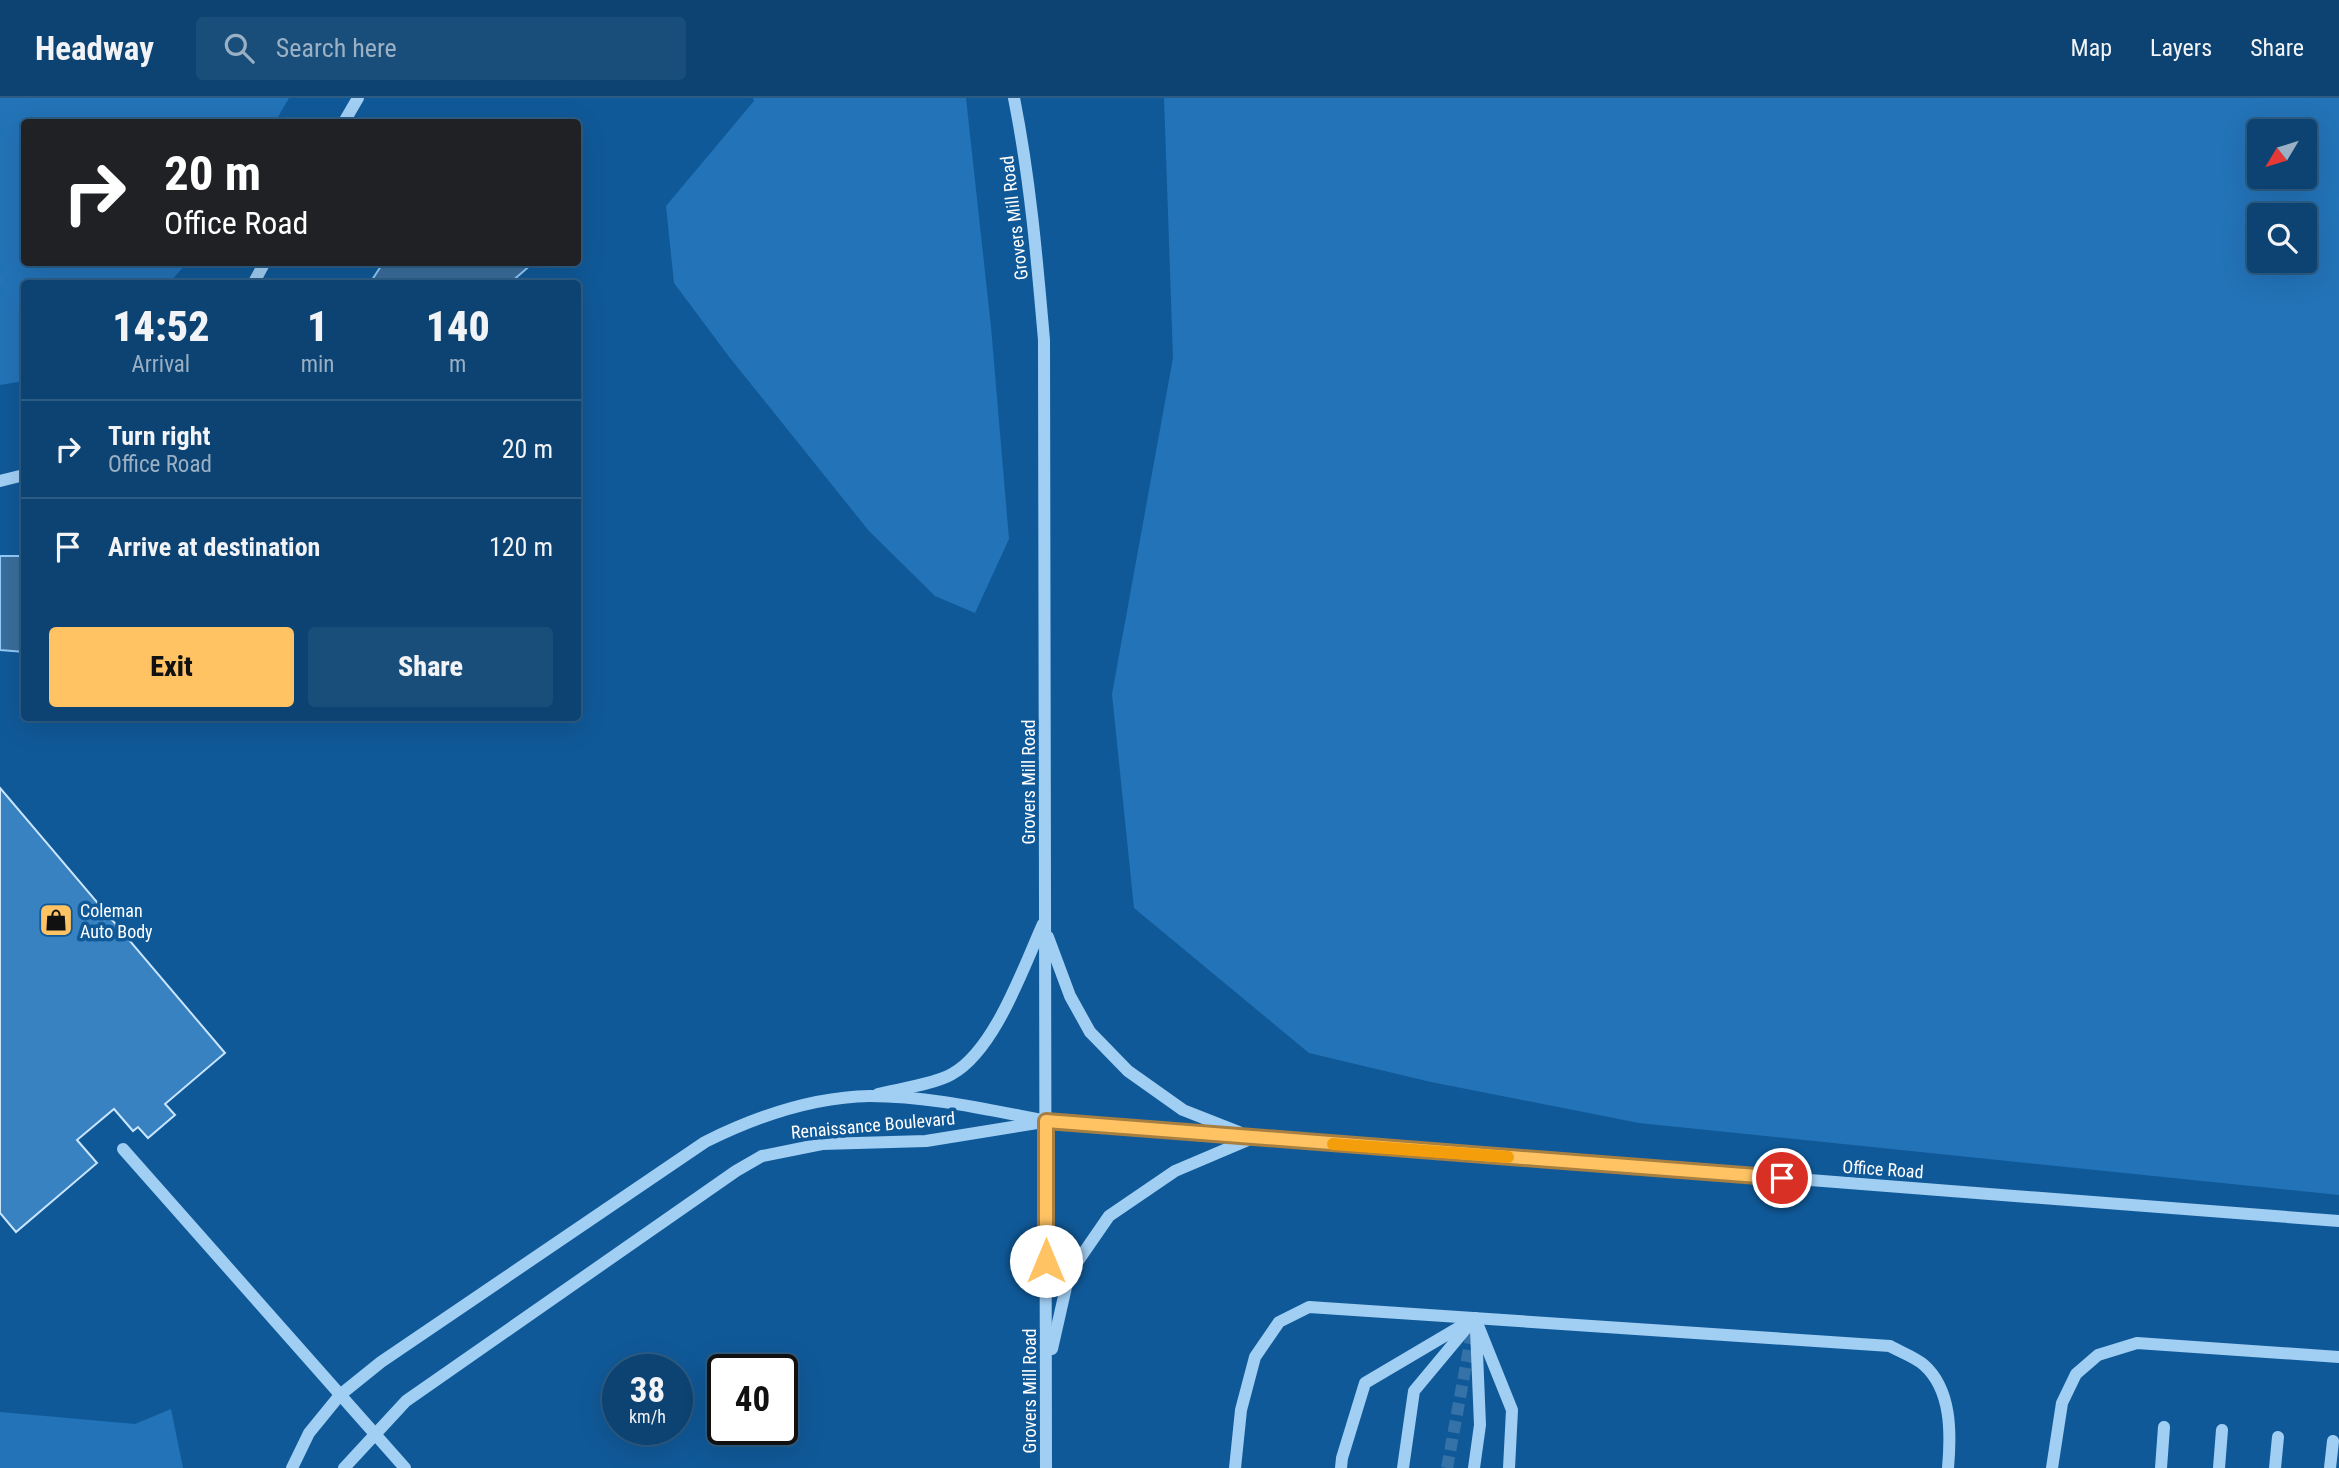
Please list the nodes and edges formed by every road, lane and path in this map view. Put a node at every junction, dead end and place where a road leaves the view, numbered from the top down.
1 (358, 98) edge
2 (1014, 98) edge
3 (346, 119) edge
4 (21, 476) edge
5 (0, 481) edge
6 (1045, 923) junction
7 (869, 1096) junction
8 (1046, 1121) junction
9 (1253, 1138) junction
10 (122, 1149) dead end
11 (2339, 1221) edge
12 (1475, 1318) junction
13 (2339, 1357) edge
14 (1046, 1373) junction
15 (340, 1395) junction
16 (2164, 1427) dead end
17 (2222, 1430) dead end
18 (376, 1434) junction
19 (2278, 1437) dead end
20 (2333, 1441) dead end
21 (292, 1468) edge
22 (344, 1468) edge
23 (405, 1468) edge
24 (1046, 1468) edge
25 (1235, 1468) edge
26 (1341, 1468) edge
27 (1403, 1468) edge
28 (1474, 1468) edge
29 (1509, 1468) edge
30 (1948, 1468) edge
31 (2052, 1468) edge
32 (2161, 1468) edge
33 (2219, 1468) edge
34 (2275, 1468) edge
35 (2330, 1468) edge

1 - 3 street
2 - 6 street, Grovers Mill Road
4 - 5 street
6 - 7 street
6 - 8 street, Grovers Mill Road
6 - 9 street
7 - 8 street, Renaissance Boulevard
7 - 15 street, Renaissance Boulevard
8 - 9 street, Office Road
8 - 14 street, Grovers Mill Road
8 - 18 street, Renaissance Boulevard
9 - 11 street, Office Road
9 - 14 street
10 - 15 street
12 - 25 street
12 - 26 street
12 - 27 street
12 - 28 street
12 - 29 street
12 - 30 street
13 - 31 street
14 - 24 street, Grovers Mill Road
15 - 18 street
15 - 21 street, Renaissance Boulevard
16 - 32 street
17 - 33 street
18 - 22 street, Renaissance Boulevard
18 - 23 street
19 - 34 street
20 - 35 street

